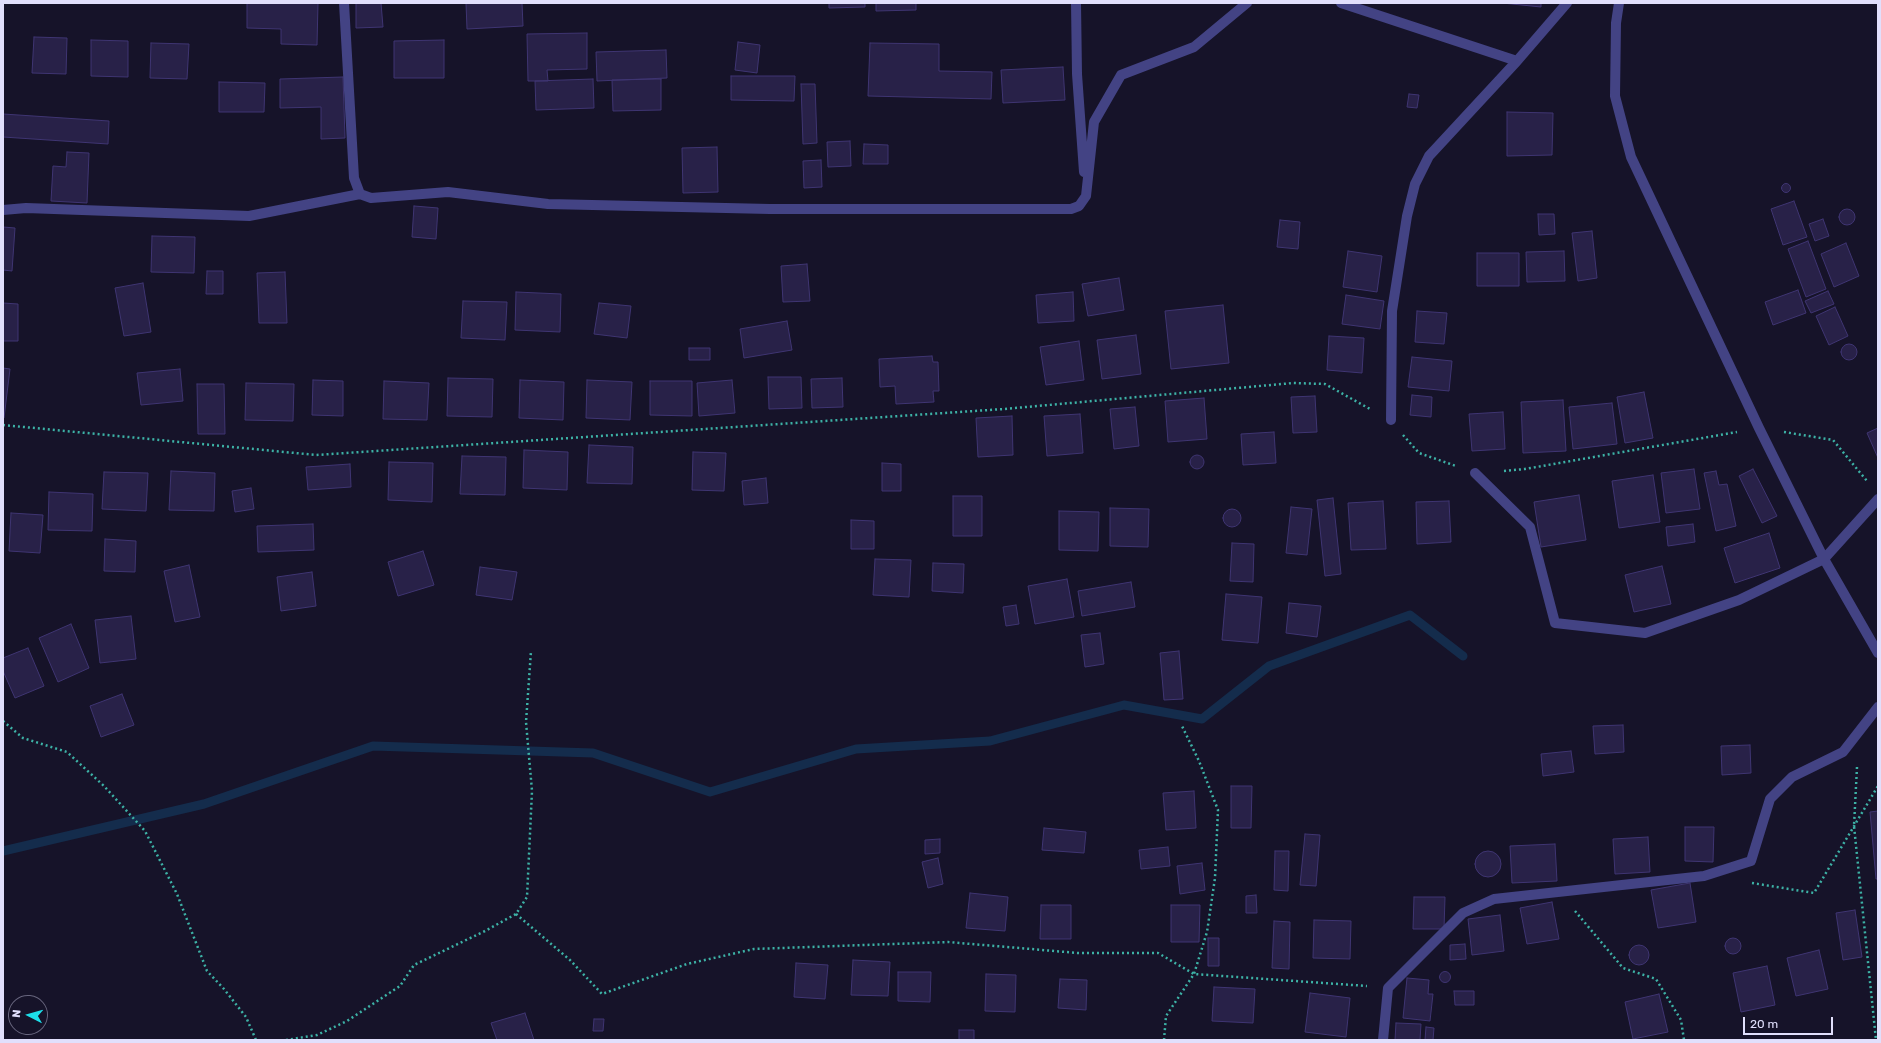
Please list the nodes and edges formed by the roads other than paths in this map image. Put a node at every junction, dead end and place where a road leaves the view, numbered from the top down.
1 (344, 3) edge
2 (1076, 3) edge
3 (1248, 3) edge
4 (1341, 3) edge
5 (1567, 3) edge
6 (1620, 3) edge
7 (1517, 61) junction
8 (360, 194) junction
9 (1086, 196) junction
10 (3, 210) edge
11 (1390, 420) road end
12 (1475, 473) road end
13 (1878, 499) edge
14 (1824, 559) junction
15 (1878, 653) edge
16 (1878, 706) edge
17 (1384, 1040) edge

1 - 8 street
2 - 9 street
3 - 9 street
4 - 7 street
5 - 7 street
6 - 14 street
7 - 11 street
8 - 9 street
8 - 10 street
12 - 14 street
13 - 14 street
14 - 15 street
16 - 17 street

